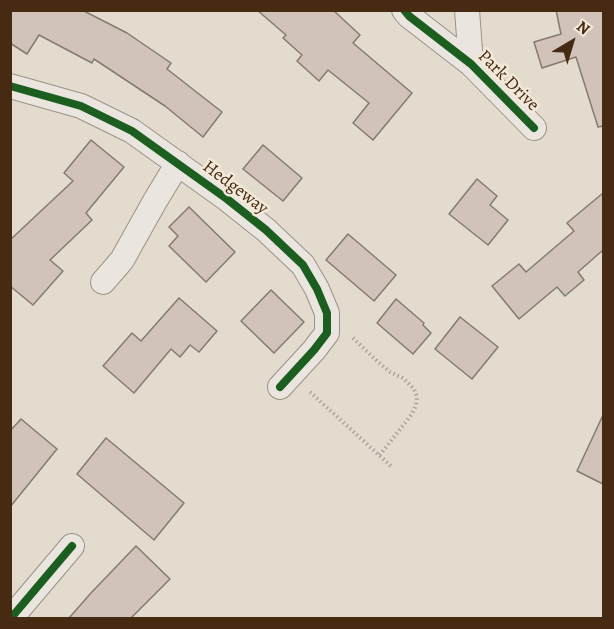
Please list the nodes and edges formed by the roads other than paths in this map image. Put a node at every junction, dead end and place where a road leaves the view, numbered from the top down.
1 (404, 10) edge
2 (467, 10) edge
3 (471, 64) junction
4 (10, 86) edge
5 (534, 128) dead end
6 (178, 163) junction
7 (103, 282) dead end
8 (286, 381) road end
9 (72, 546) dead end
10 (10, 618) edge

1 - 3 street, Park Drive
2 - 3 street, Park Drive
3 - 5 street, Park Drive
4 - 6 street, Hedgeway
6 - 7 street, Hedgeway
6 - 8 street, Hedgeway
9 - 10 street

